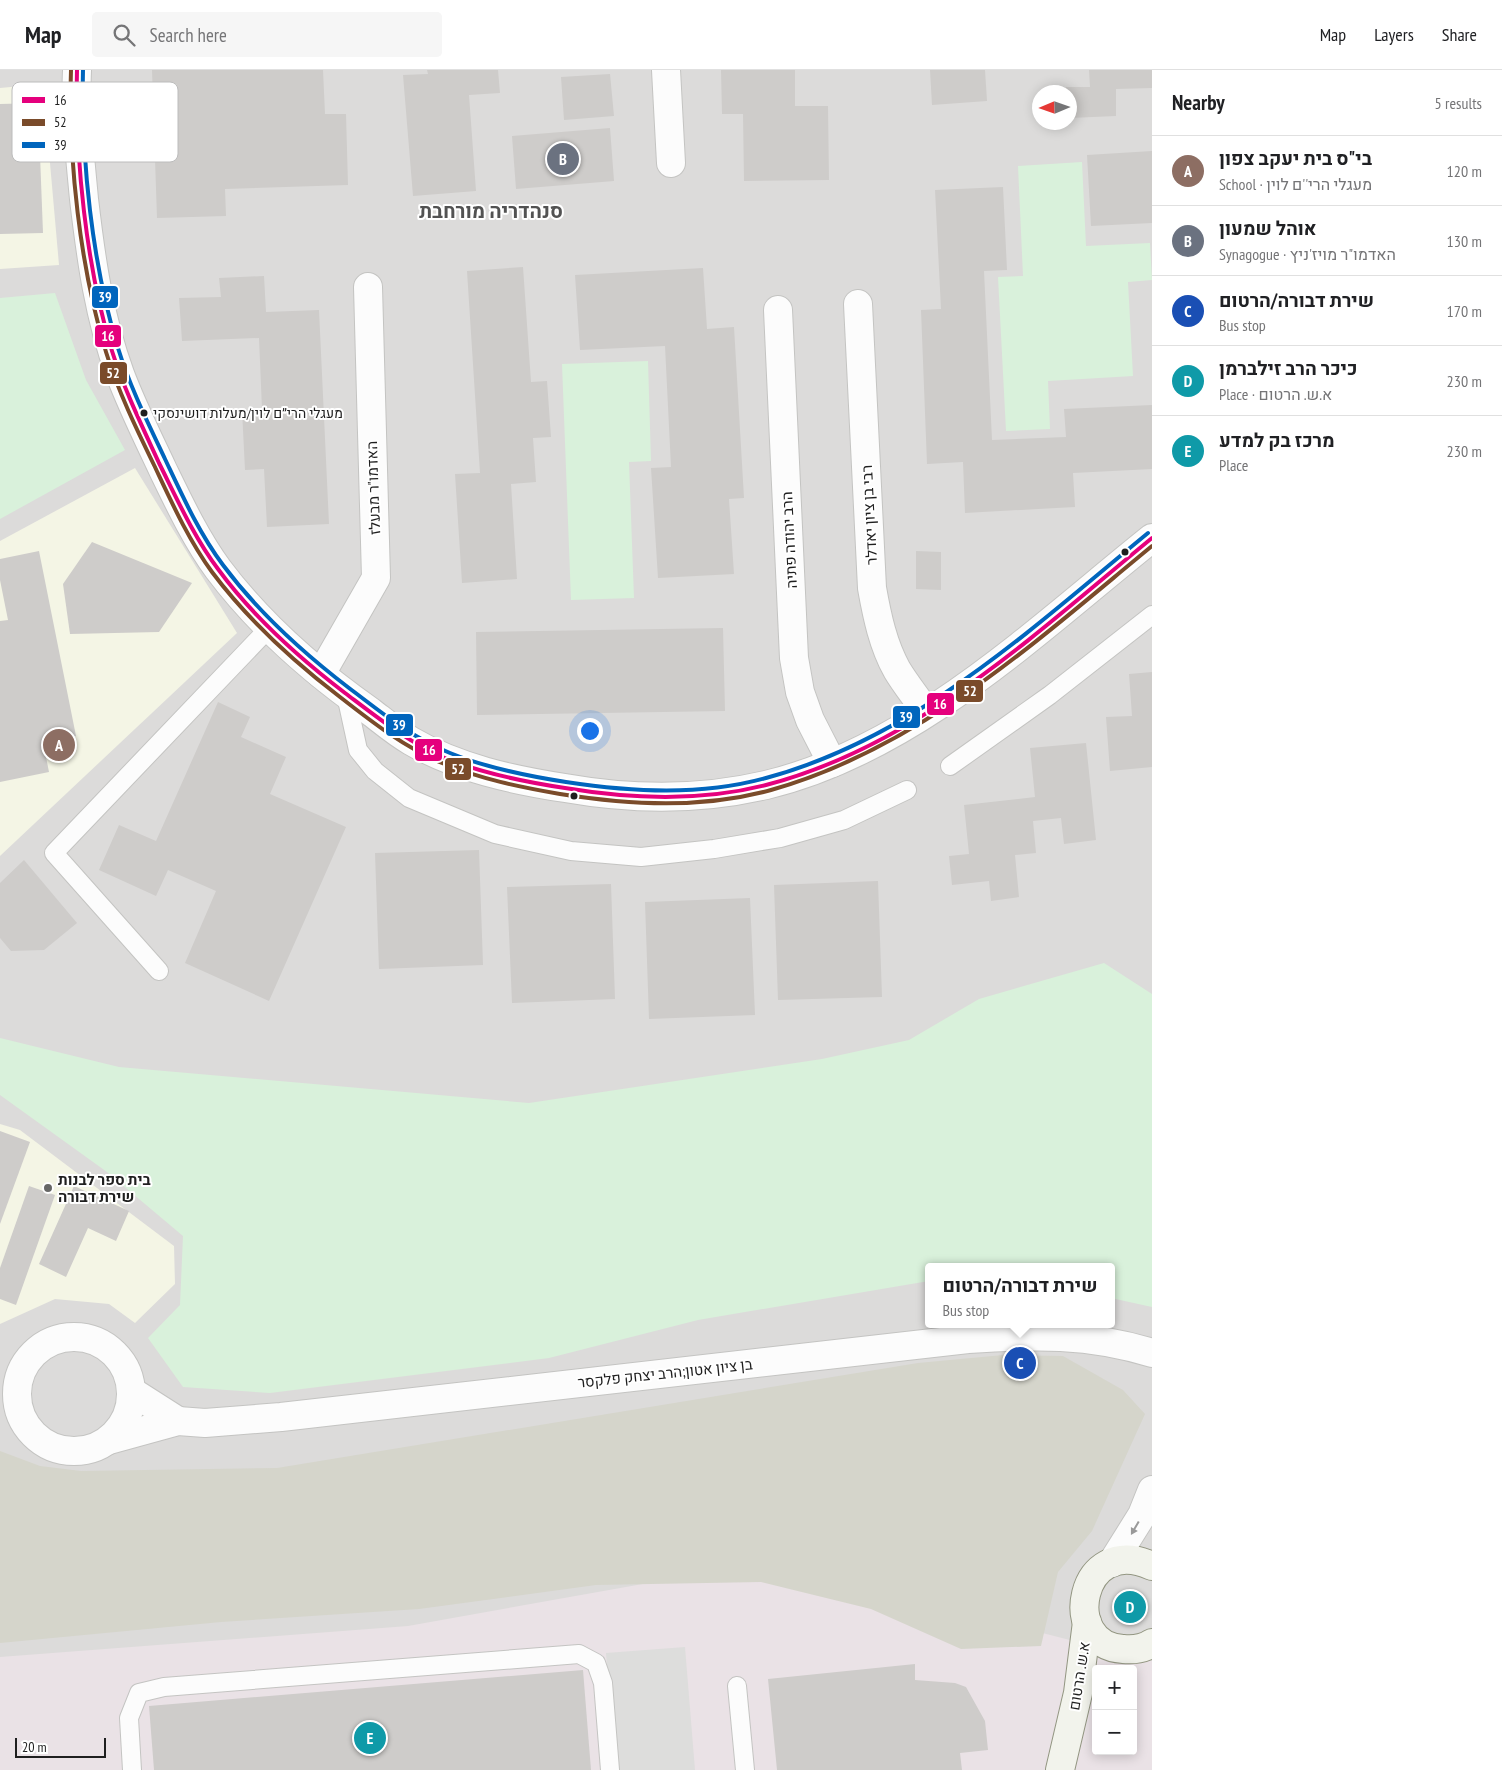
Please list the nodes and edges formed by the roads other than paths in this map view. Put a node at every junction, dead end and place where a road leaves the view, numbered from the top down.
1 (666, 70) edge
2 (80, 162) edge
3 (671, 163) dead end
4 (368, 287) dead end
5 (858, 304) dead end
6 (778, 310) dead end
7 (1152, 538) edge
8 (1152, 616) edge
9 (269, 628) junction
10 (320, 674) junction
11 (346, 695) junction
12 (926, 712) junction
13 (832, 763) junction
14 (950, 766) dead end
15 (907, 790) dead end
16 (160, 971) dead end
17 (1152, 1353) edge
18 (131, 1390) junction
19 (178, 1421) junction
20 (109, 1440) junction
21 (1152, 1490) edge
22 (1112, 1562) junction
23 (1152, 1566) edge
24 (1087, 1622) junction
25 (1146, 1646) edge
26 (1119, 1665) edge
27 (737, 1686) dead end
28 (1092, 1696) edge
29 (1070, 1731) junction
30 (132, 1770) edge
31 (610, 1770) edge
32 (745, 1770) edge
33 (1060, 1770) edge

1 - 3 street
2 - 9 street
4 - 10 street, האדמו"ר מבעלז
5 - 12 street, רבי בן ציון יאדלר
6 - 13 street, הרב יהודה פתיה
7 - 12 street
8 - 14 lane
9 - 10 street
9 - 16 lane
10 - 11 street
11 - 13 street
11 - 15 lane
12 - 13 street
17 - 19 street, בן ציון אטון;הרב יצחק פלקסר
18 - 19 street, בן ציון אטון;הרב יצחק פלקסר
18 - 20 street
18 - 20 street
19 - 20 street, בן ציון אטון;הרב יצחק פלקסר
21 -> 22 street
22 - 23 street
22 - 24 street, א.ש. הרטום
24 - 25 street
24 - 29 street, א.ש. הרטום
25 - 26 street
27 - 32 lane
28 - 29 street, א.ש. הרטום
29 - 33 street, א.ש. הרטום
30 - 31 lane

